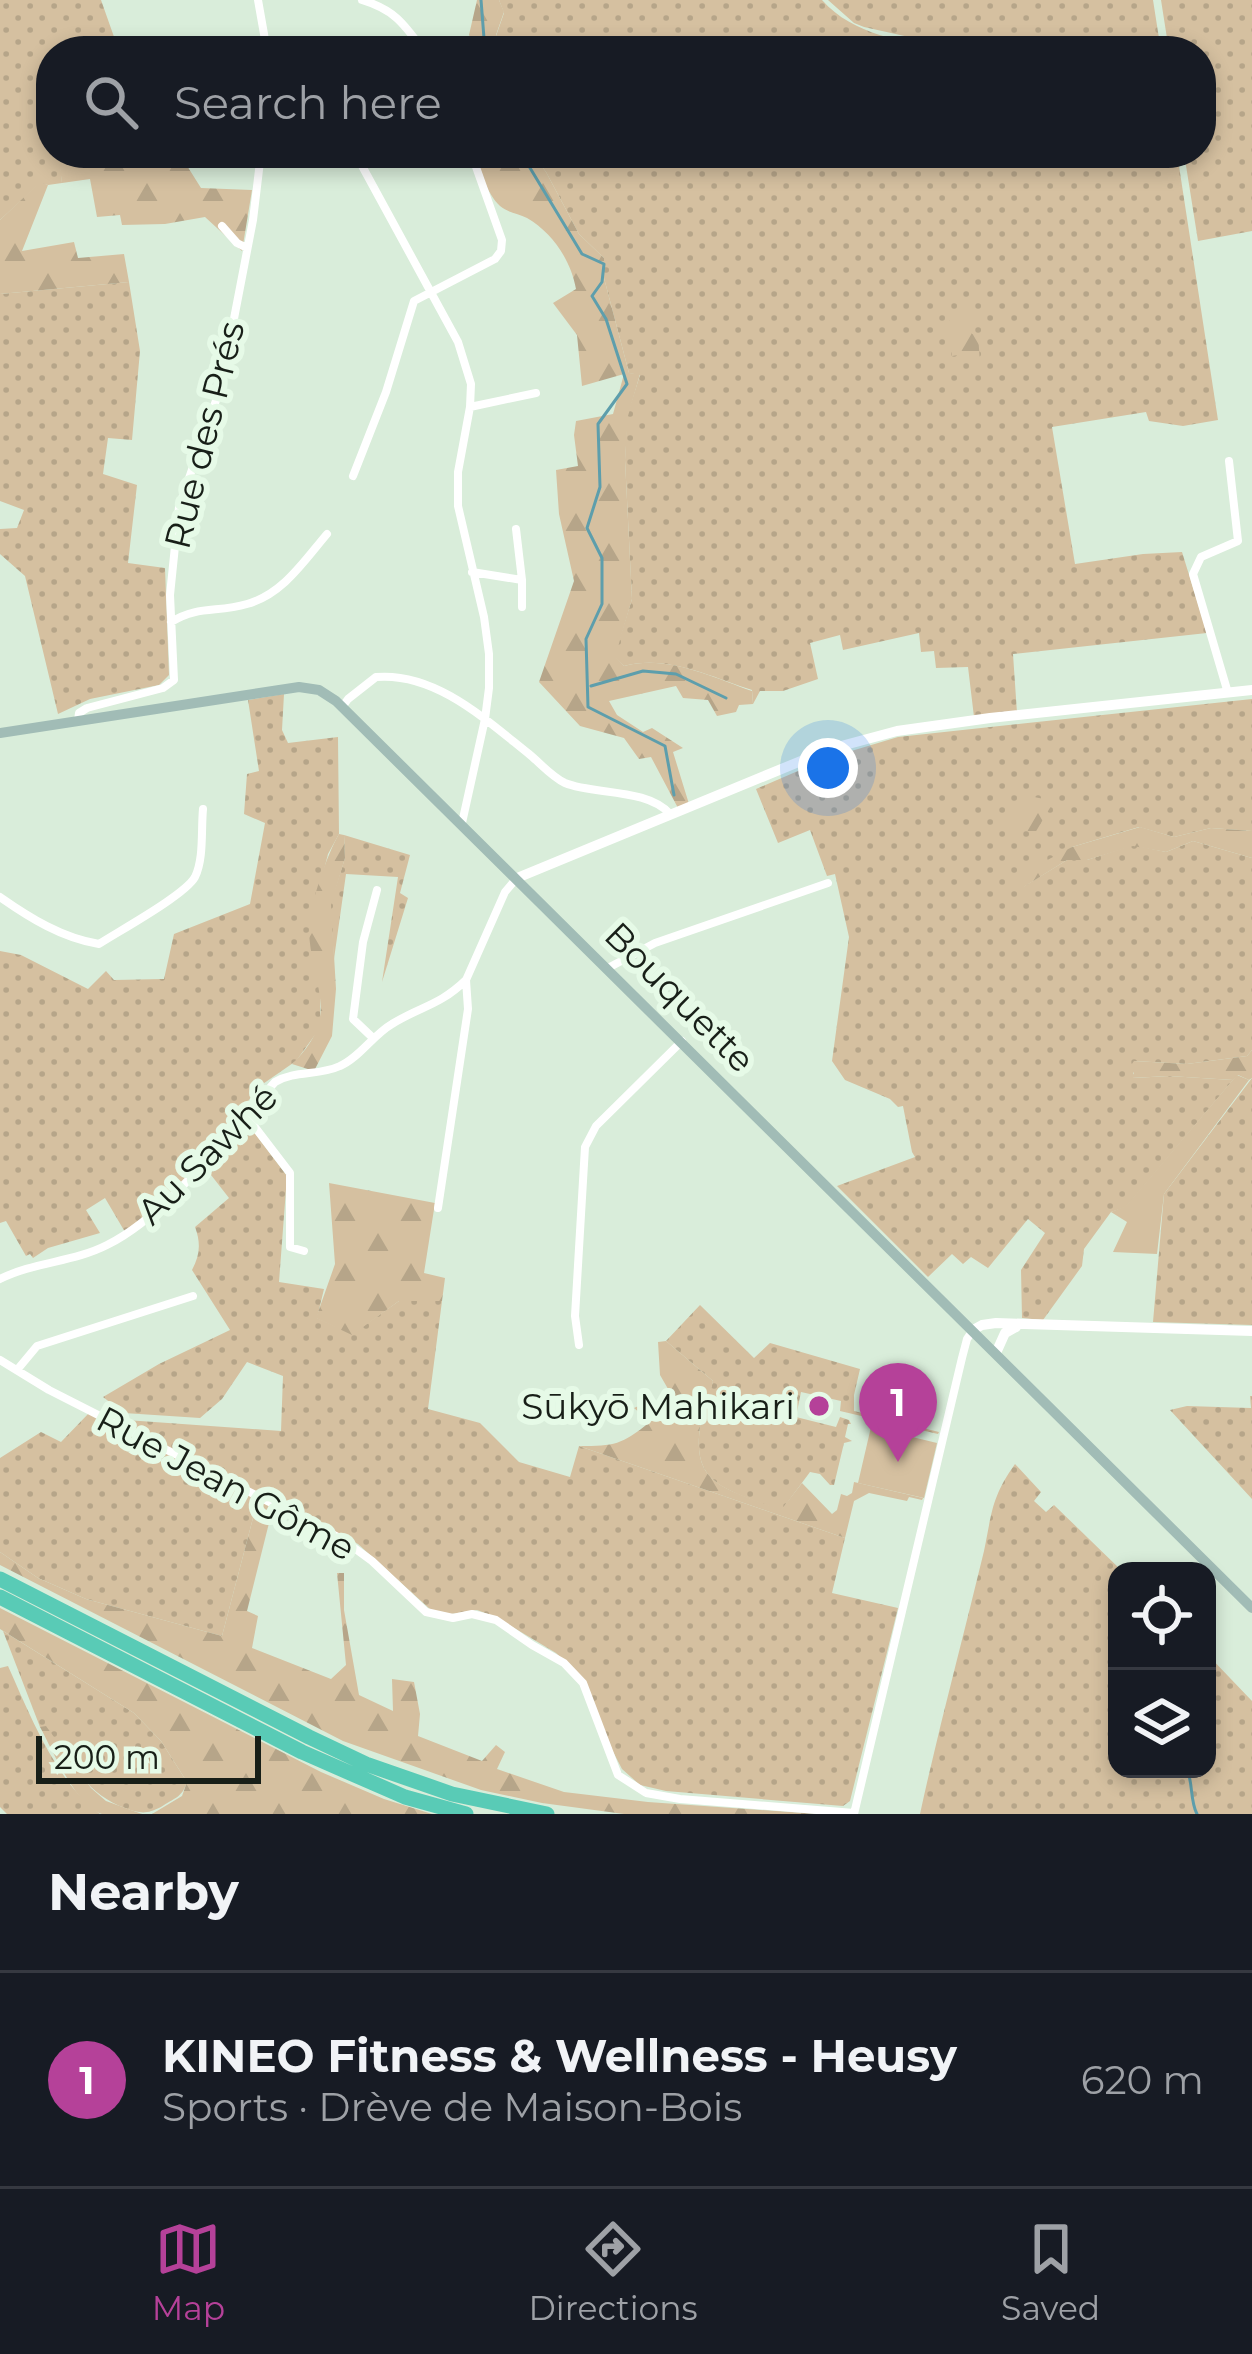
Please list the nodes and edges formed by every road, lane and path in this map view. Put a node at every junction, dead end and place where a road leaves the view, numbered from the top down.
1 (258, 0) edge
2 (362, 0) edge
3 (264, 36) edge
4 (413, 36) edge
5 (259, 168) edge
6 (363, 168) edge
7 (476, 168) edge
8 (222, 226) dead end
9 (248, 248) junction
10 (432, 292) junction
11 (536, 393) dead end
12 (470, 407) junction
13 (1228, 460) dead end
14 (353, 476) dead end
15 (516, 529) dead end
16 (327, 534) dead end
17 (472, 572) junction
18 (522, 580) junction
19 (522, 608) dead end
20 (171, 622) junction
21 (1252, 690) edge
22 (1228, 692) junction
23 (344, 706) junction
24 (485, 719) junction
25 (77, 722) junction
26 (0, 734) edge
27 (202, 809) dead end
28 (670, 814) junction
29 (462, 823) junction
30 (517, 878) junction
31 (828, 883) dead end
32 (377, 890) dead end
33 (0, 897) edge
34 (608, 968) junction
35 (466, 980) junction
36 (373, 1038) junction
37 (682, 1041) junction
38 (245, 1114) junction
39 (438, 1208) dead end
40 (304, 1251) dead end
41 (0, 1279) edge
42 (193, 1296) dead end
43 (1002, 1328) junction
44 (974, 1330) junction
45 (1252, 1331) edge
46 (579, 1345) dead end
47 (996, 1353) junction
48 (0, 1360) edge
49 (17, 1370) junction
50 (0, 1579) edge
51 (0, 1597) edge
52 (1252, 1608) edge
53 (466, 1814) edge
54 (547, 1814) edge
55 (854, 1814) edge

1 - 3 street
2 - 4 street
5 - 9 street, Rue des Prés
6 - 10 street
7 - 10 street
8 - 9 street
9 - 20 street, Rue des Prés
10 - 12 street
10 - 14 street
11 - 12 street
12 - 17 street
13 - 22 street
15 - 18 street
16 - 20 street
17 - 18 street
17 - 24 street
18 - 19 street
20 - 25 street, Rue des Prés
21 - 22 street
22 - 28 street
23 - 24 street
23 - 25 main road
23 - 29 main road, Bouquette
24 - 28 street
24 - 29 street
25 - 26 main road
27 - 33 street
28 - 30 street
29 - 30 main road, Bouquette
30 - 34 main road, Bouquette
30 - 35 street
31 - 34 street
32 - 36 street
34 - 37 main road, Bouquette
35 - 36 street, Au Sawhé
35 - 39 street
36 - 38 street, Au Sawhé
37 - 44 main road, Bouquette
37 - 46 street
38 - 40 street
38 - 41 street, Au Sawhé
42 - 49 street
43 - 44 street
43 - 45 street
43 - 47 street
44 - 47 main road, Bouquette
44 - 55 street
47 - 52 main road, Bouquette
48 - 49 street, Rue Jean Gôme
49 - 55 street, Rue Jean Gôme
50 - 54 highway
51 - 53 highway

